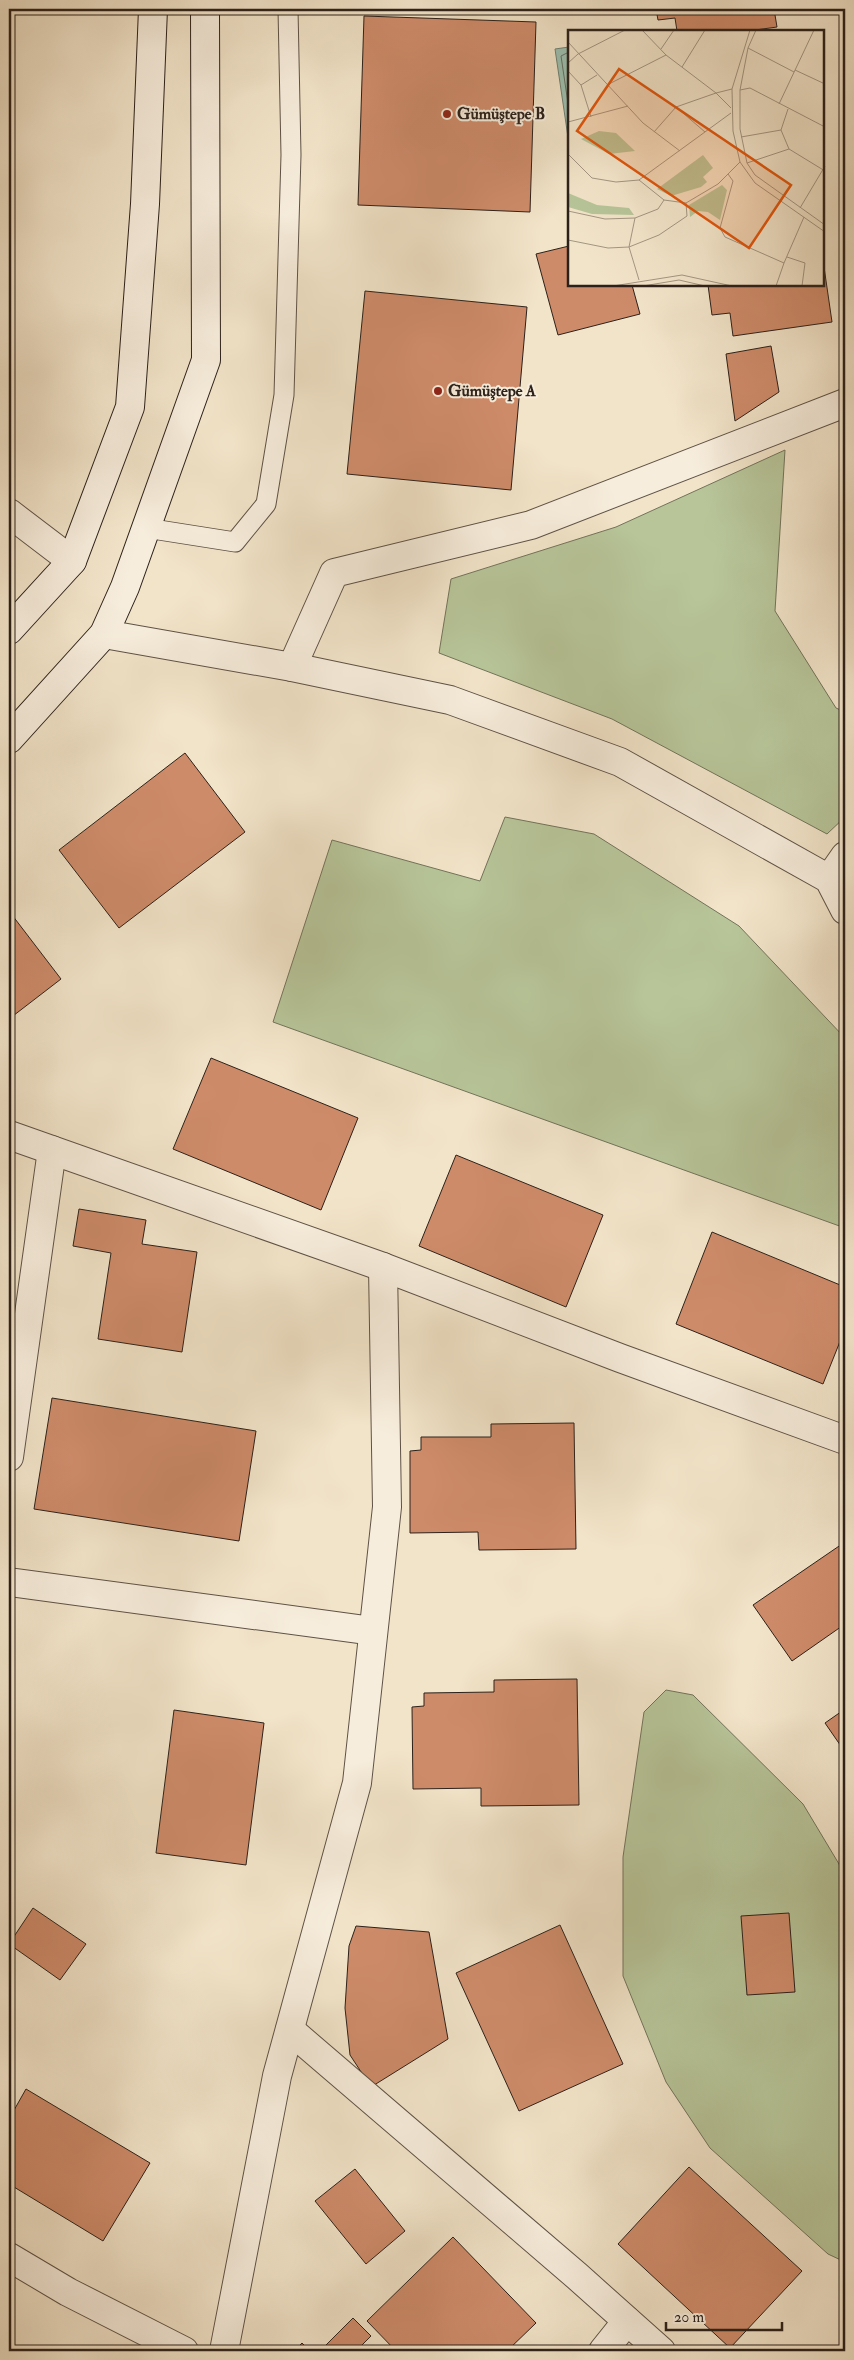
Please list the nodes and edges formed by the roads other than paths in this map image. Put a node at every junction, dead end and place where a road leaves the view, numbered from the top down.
1 (154, 9) edge
2 (205, 9) edge
3 (288, 9) edge
4 (845, 403) edge
5 (9, 513) edge
6 (146, 528) junction
7 (72, 561) junction
8 (9, 630) edge
9 (104, 634) junction
10 (292, 667) junction
11 (9, 738) edge
12 (845, 856) edge
13 (829, 879) junction
14 (845, 910) edge
15 (9, 1135) edge
16 (52, 1150) junction
17 (383, 1267) junction
18 (845, 1440) edge
19 (9, 1457) edge
20 (9, 1582) edge
21 (373, 1632) junction
22 (290, 2030) junction
23 (9, 2257) edge
24 (627, 2321) junction
25 (184, 2351) edge
26 (224, 2351) edge
27 (603, 2351) edge
28 (661, 2351) edge

1 - 7 street
2 - 6 street
3 - 6 lane
4 - 10 street
5 - 7 street
6 - 9 street
7 - 8 street
9 - 10 street
9 - 11 street
10 - 13 street
12 - 13 street
13 - 14 street
15 - 16 street
16 - 17 street
16 - 19 street
17 - 18 street
17 - 21 street
20 - 21 street
21 - 22 street
22 - 24 street
22 - 26 street
23 - 25 street
24 - 27 street
24 - 28 street

